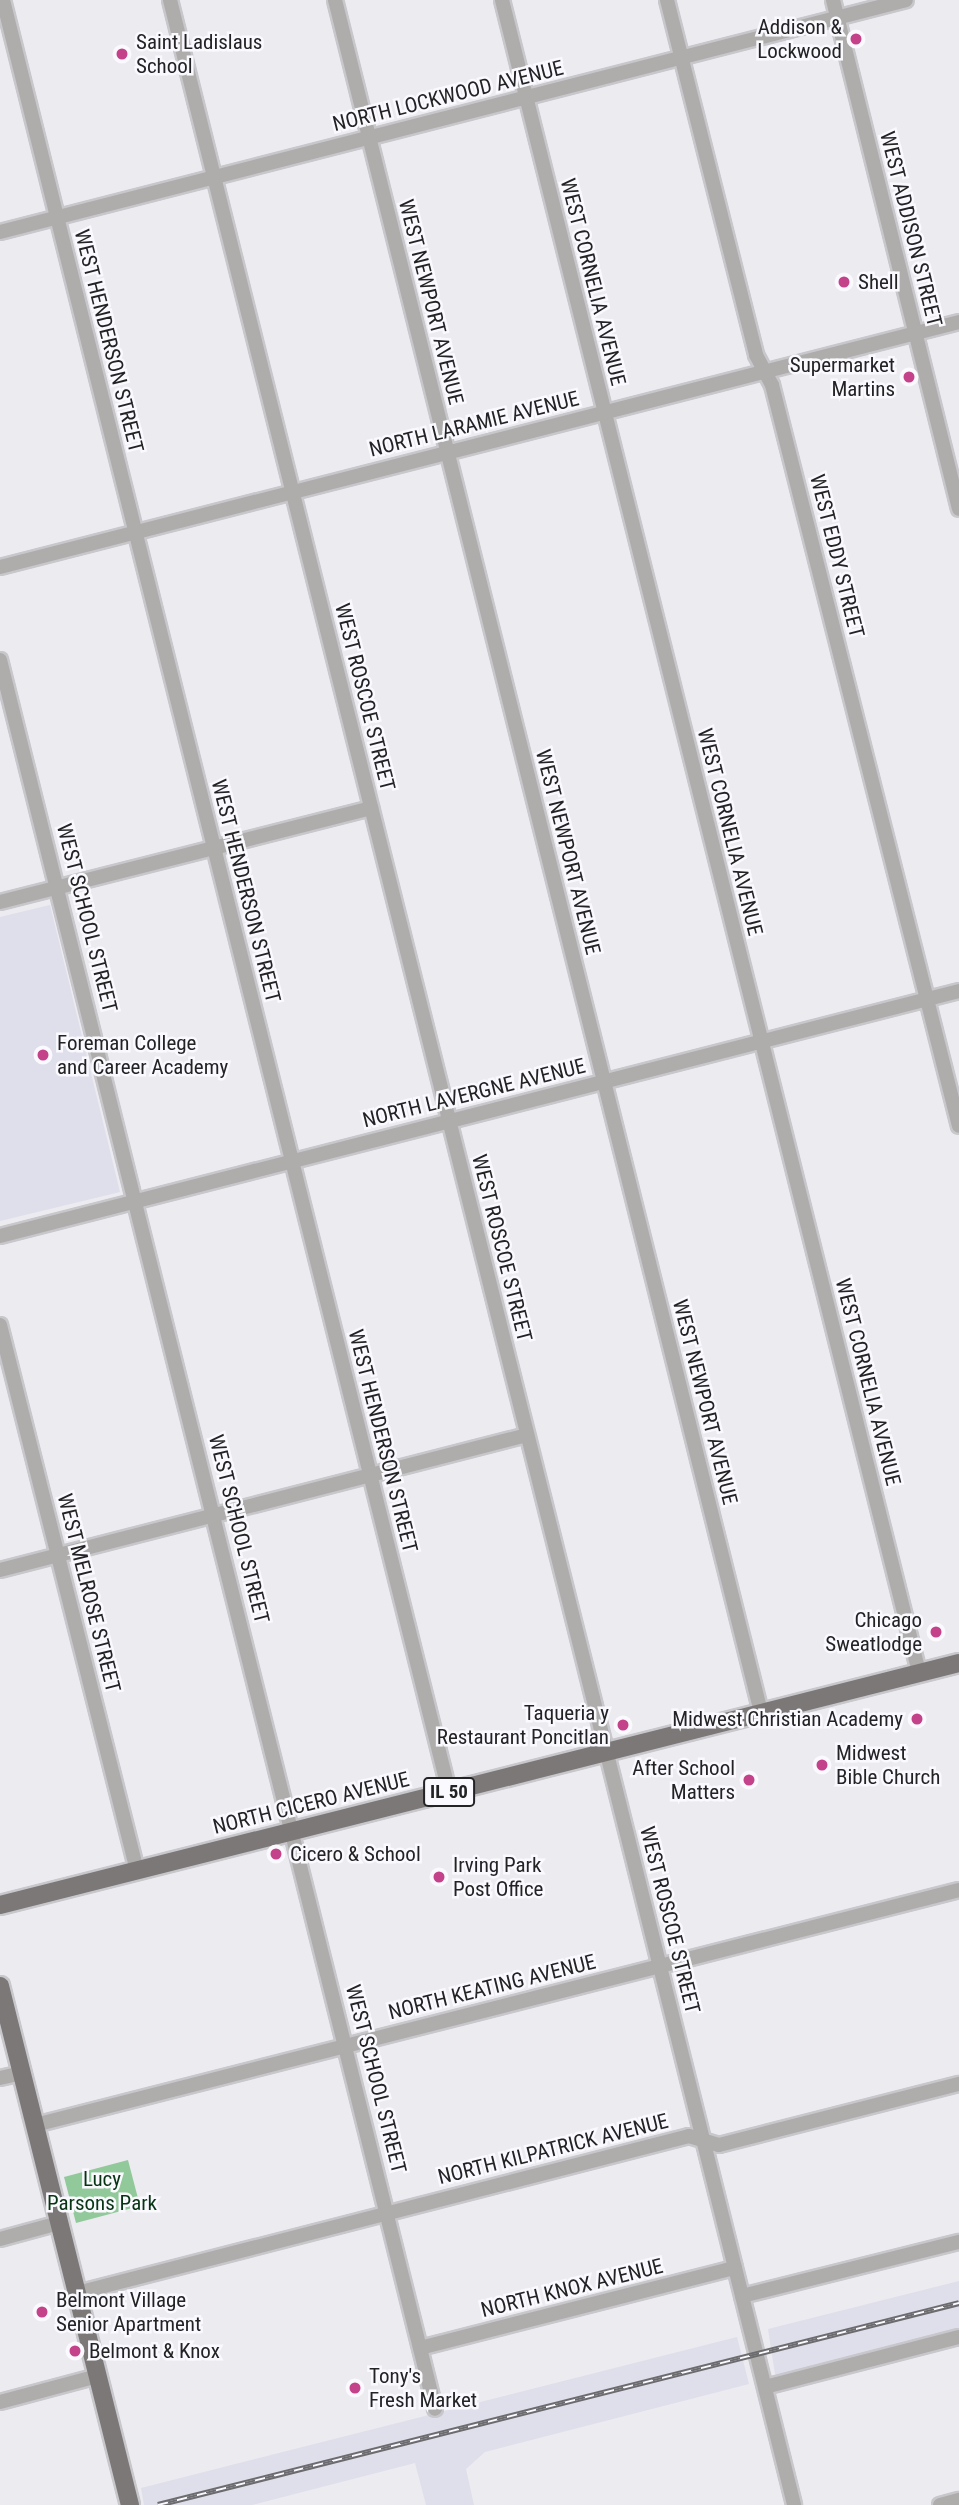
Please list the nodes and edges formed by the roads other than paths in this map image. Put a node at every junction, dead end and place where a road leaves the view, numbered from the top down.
1 (3, 0) edge
2 (170, 0) edge
3 (335, 0) edge
4 (502, 0) edge
5 (667, 0) edge
6 (833, 0) edge
7 (906, 0) edge
8 (838, 18) junction
9 (682, 58) junction
10 (526, 97) junction
11 (369, 138) junction
12 (214, 177) junction
13 (57, 218) junction
14 (0, 232) edge
15 (959, 322) edge
16 (915, 333) junction
17 (765, 372) junction
18 (604, 413) junction
19 (446, 453) junction
20 (292, 492) junction
21 (959, 509) edge
22 (135, 533) junction
23 (0, 567) edge
24 (0, 660) edge
25 (371, 808) junction
26 (214, 848) junction
27 (58, 887) junction
28 (0, 902) edge
29 (959, 992) edge
30 (928, 999) junction
31 (761, 1042) junction
32 (604, 1082) junction
33 (449, 1122) junction
34 (959, 1126) edge
35 (292, 1162) junction
36 (135, 1202) junction
37 (0, 1236) edge
38 (0, 1325) edge
39 (527, 1435) junction
40 (370, 1475) junction
41 (214, 1515) junction
42 (58, 1555) junction
43 (0, 1570) edge
44 (959, 1663) edge
45 (919, 1673) junction
46 (761, 1713) junction
47 (606, 1753) junction
48 (449, 1792) junction
49 (292, 1832) junction
50 (136, 1871) junction
51 (959, 1890) edge
52 (0, 1905) edge
53 (659, 1966) junction
54 (0, 1986) edge
55 (346, 2046) junction
56 (22, 2073) junction
57 (0, 2078) edge
58 (959, 2084) edge
59 (35, 2125) junction
60 (703, 2140) junction
61 (387, 2213) junction
62 (59, 2223) junction
63 (0, 2239) edge
64 (959, 2242) edge
65 (735, 2268) junction
66 (77, 2293) junction
67 (742, 2296) junction
68 (959, 2337) edge
69 (420, 2348) junction
70 (98, 2376) junction
71 (765, 2387) junction
72 (0, 2402) edge
73 (435, 2409) dead end
74 (959, 2500) edge
75 (130, 2505) edge
76 (794, 2505) edge
77 (940, 2505) edge

1 - 13 street, WEST HENDERSON STREET
2 - 12 street, WEST ROSCOE STREET
3 - 11 street, WEST NEWPORT AVENUE
4 - 10 street, WEST CORNELIA AVENUE
5 - 9 street, WEST EDDY STREET
6 - 8 street, WEST ADDISON STREET
7 - 8 street, NORTH LOCKWOOD AVENUE
8 - 9 street, NORTH LOCKWOOD AVENUE
8 - 16 street, WEST ADDISON STREET
9 - 10 street, NORTH LOCKWOOD AVENUE
9 - 17 street, WEST EDDY STREET
10 - 11 street, NORTH LOCKWOOD AVENUE
10 - 18 street, WEST CORNELIA AVENUE
11 - 12 street, NORTH LOCKWOOD AVENUE
11 - 19 street, WEST NEWPORT AVENUE
12 - 13 street, NORTH LOCKWOOD AVENUE
12 - 20 street, WEST ROSCOE STREET
13 - 14 street, NORTH LOCKWOOD AVENUE
13 - 22 street, WEST HENDERSON STREET
15 - 16 street, NORTH LARAMIE AVENUE
16 - 17 street, NORTH LARAMIE AVENUE
16 - 21 street, WEST ADDISON STREET
17 - 18 street, NORTH LARAMIE AVENUE
17 - 30 street, WEST EDDY STREET
18 - 19 street, NORTH LARAMIE AVENUE
18 - 31 street, WEST CORNELIA AVENUE
19 - 20 street, NORTH LARAMIE AVENUE
19 - 32 street, WEST NEWPORT AVENUE
20 - 22 street, NORTH LARAMIE AVENUE
20 - 25 street, WEST ROSCOE STREET
22 - 23 street, NORTH LARAMIE AVENUE
22 - 26 street, WEST HENDERSON STREET
24 - 27 street, WEST SCHOOL STREET
25 - 26 street
25 - 33 street, WEST ROSCOE STREET
26 - 27 street
26 - 35 street, WEST HENDERSON STREET
27 - 28 street
27 - 36 street, WEST SCHOOL STREET
29 - 30 street, NORTH LAVERGNE AVENUE
30 - 31 street, NORTH LAVERGNE AVENUE
30 - 34 street, WEST EDDY STREET
31 - 32 street, NORTH LAVERGNE AVENUE
31 - 45 street, WEST CORNELIA AVENUE
32 - 33 street, NORTH LAVERGNE AVENUE
32 - 46 street, WEST NEWPORT AVENUE
33 - 35 street, NORTH LAVERGNE AVENUE
33 - 39 street, WEST ROSCOE STREET
35 - 36 street, NORTH LAVERGNE AVENUE
35 - 40 street, WEST HENDERSON STREET
36 - 37 street, NORTH LAVERGNE AVENUE
36 - 41 street, WEST SCHOOL STREET
38 - 42 street, WEST MELROSE STREET
39 - 40 street
39 - 47 street, WEST ROSCOE STREET
40 - 41 street
40 - 48 street, WEST HENDERSON STREET
41 - 42 street
41 - 49 street, WEST SCHOOL STREET
42 - 43 street
42 - 50 street, WEST MELROSE STREET
44 - 45 main road, NORTH CICERO AVENUE / IL 50
45 - 46 main road, NORTH CICERO AVENUE / IL 50
46 - 47 main road, NORTH CICERO AVENUE / IL 50
47 - 48 main road, NORTH CICERO AVENUE / IL 50
47 - 53 street, WEST ROSCOE STREET
48 - 49 main road, NORTH CICERO AVENUE / IL 50
49 - 50 main road, NORTH CICERO AVENUE / IL 50
49 - 55 street, WEST SCHOOL STREET
50 - 52 main road, NORTH CICERO AVENUE / IL 50
51 - 53 street, NORTH KEATING AVENUE
53 - 55 street, NORTH KEATING AVENUE
53 - 60 street, WEST ROSCOE STREET
54 - 56 main road
55 - 59 street, NORTH KEATING AVENUE
55 - 61 street, WEST SCHOOL STREET
56 - 57 street
56 - 59 main road
58 - 60 street, NORTH KILPATRICK AVENUE
59 - 62 main road
60 - 61 street, NORTH KILPATRICK AVENUE
60 - 65 street, WEST ROSCOE STREET
61 - 66 street, NORTH KILPATRICK AVENUE
61 - 69 street, WEST SCHOOL STREET
62 - 63 street
62 - 66 main road
64 - 67 street
65 - 67 street, WEST ROSCOE STREET
65 - 69 street, NORTH KNOX AVENUE
66 - 70 main road
67 - 71 street, WEST ROSCOE STREET
68 - 71 street
69 - 73 street, WEST SCHOOL STREET
70 - 72 street
70 - 75 main road
71 - 76 street, WEST ROSCOE STREET
74 - 77 street

